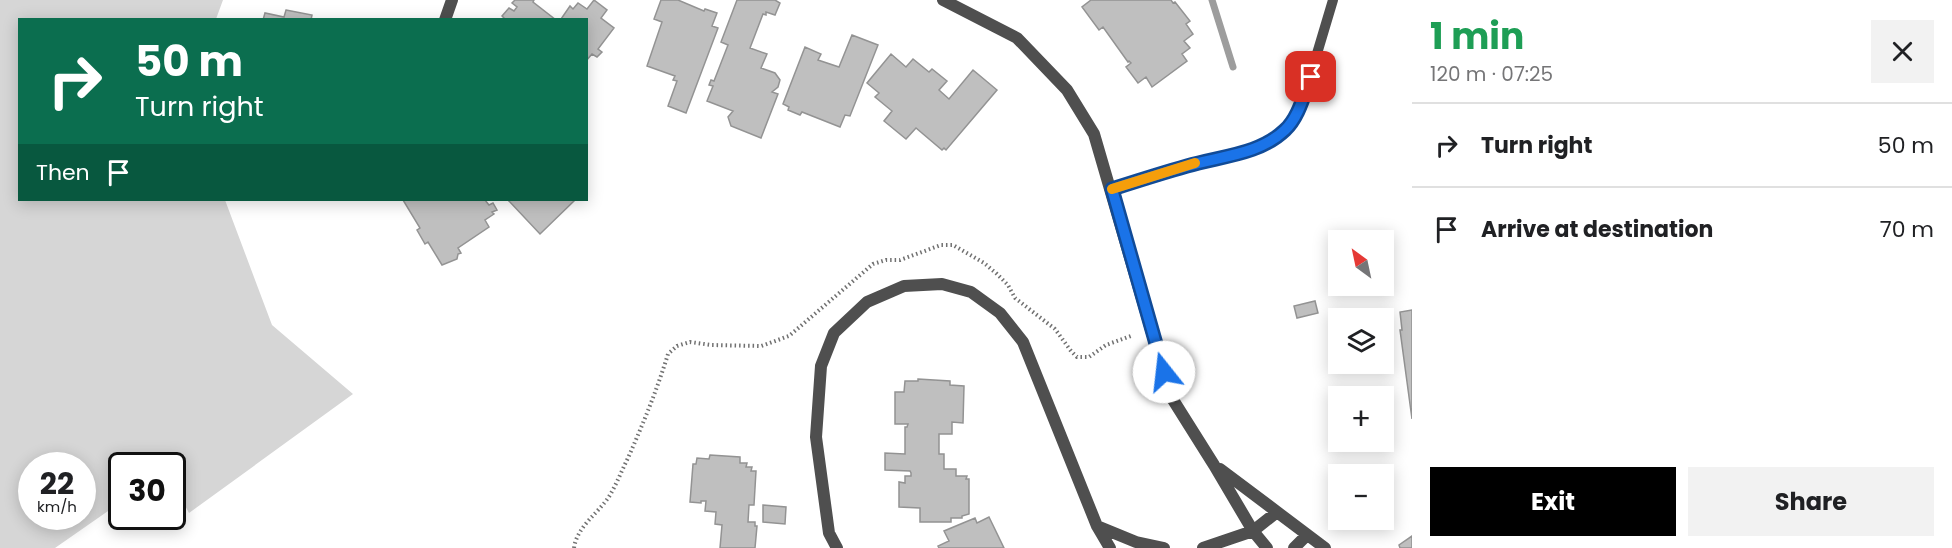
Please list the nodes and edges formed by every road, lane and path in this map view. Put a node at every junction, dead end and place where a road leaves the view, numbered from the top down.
1 (452, 0) edge
2 (943, 0) edge
3 (1333, 0) edge
4 (446, 18) edge
5 (1112, 189) junction
6 (1214, 465) junction
7 (1277, 512) junction
8 (1097, 526) junction
9 (1253, 531) junction
10 (1307, 535) junction
11 (837, 548) edge
12 (1110, 548) edge
13 (1164, 548) edge
14 (1203, 548) edge
15 (1267, 548) edge
16 (1294, 548) edge
17 (1325, 548) edge

1 - 4 street
2 - 5 street
3 - 5 lane
5 - 6 street
6 - 7 street
6 - 9 street
7 - 9 street
7 - 10 street
8 - 11 street
8 - 12 street
8 - 13 street
9 - 14 street
9 - 15 street
10 - 16 street
10 - 17 street

